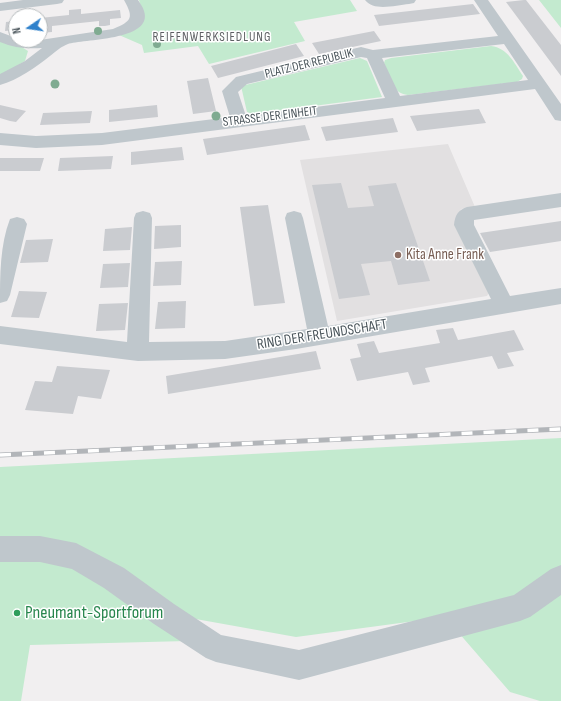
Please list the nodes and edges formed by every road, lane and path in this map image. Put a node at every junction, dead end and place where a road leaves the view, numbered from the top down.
1 (57, 0) edge
2 (131, 0) edge
3 (409, 0) edge
4 (481, 0) edge
5 (375, 2) edge
6 (0, 7) edge
7 (0, 36) edge
8 (508, 39) junction
9 (61, 40) junction
10 (373, 55) junction
11 (0, 80) edge
12 (540, 84) junction
13 (394, 101) junction
14 (561, 116) edge
15 (239, 121) junction
16 (0, 139) edge
17 (561, 200) edge
18 (143, 218) dead end
19 (294, 218) dead end
20 (17, 224) dead end
21 (0, 295) edge
22 (561, 296) edge
23 (504, 305) junction
24 (0, 335) edge
25 (319, 336) junction
26 (138, 352) junction
27 (0, 549) edge
28 (561, 579) edge

1 - 6 street
2 - 9 street
3 - 5 street
4 - 8 street
7 - 9 street
8 - 10 street
8 - 12 street
9 - 11 street
10 - 13 street, PLATZ DER REPUBLIK
10 - 15 street, PLATZ DER REPUBLIK
12 - 13 street, STRASSE DER EINHEIT
12 - 14 street
13 - 15 street, STRASSE DER EINHEIT
15 - 16 street, STRASSE DER EINHEIT
17 - 23 street
18 - 26 street
19 - 25 street
20 - 21 street
22 - 23 street, RING DER FREUNDSCHAFT
23 - 25 street, RING DER FREUNDSCHAFT
24 - 26 street, RING DER FREUNDSCHAFT
25 - 26 street, RING DER FREUNDSCHAFT
27 - 28 street

